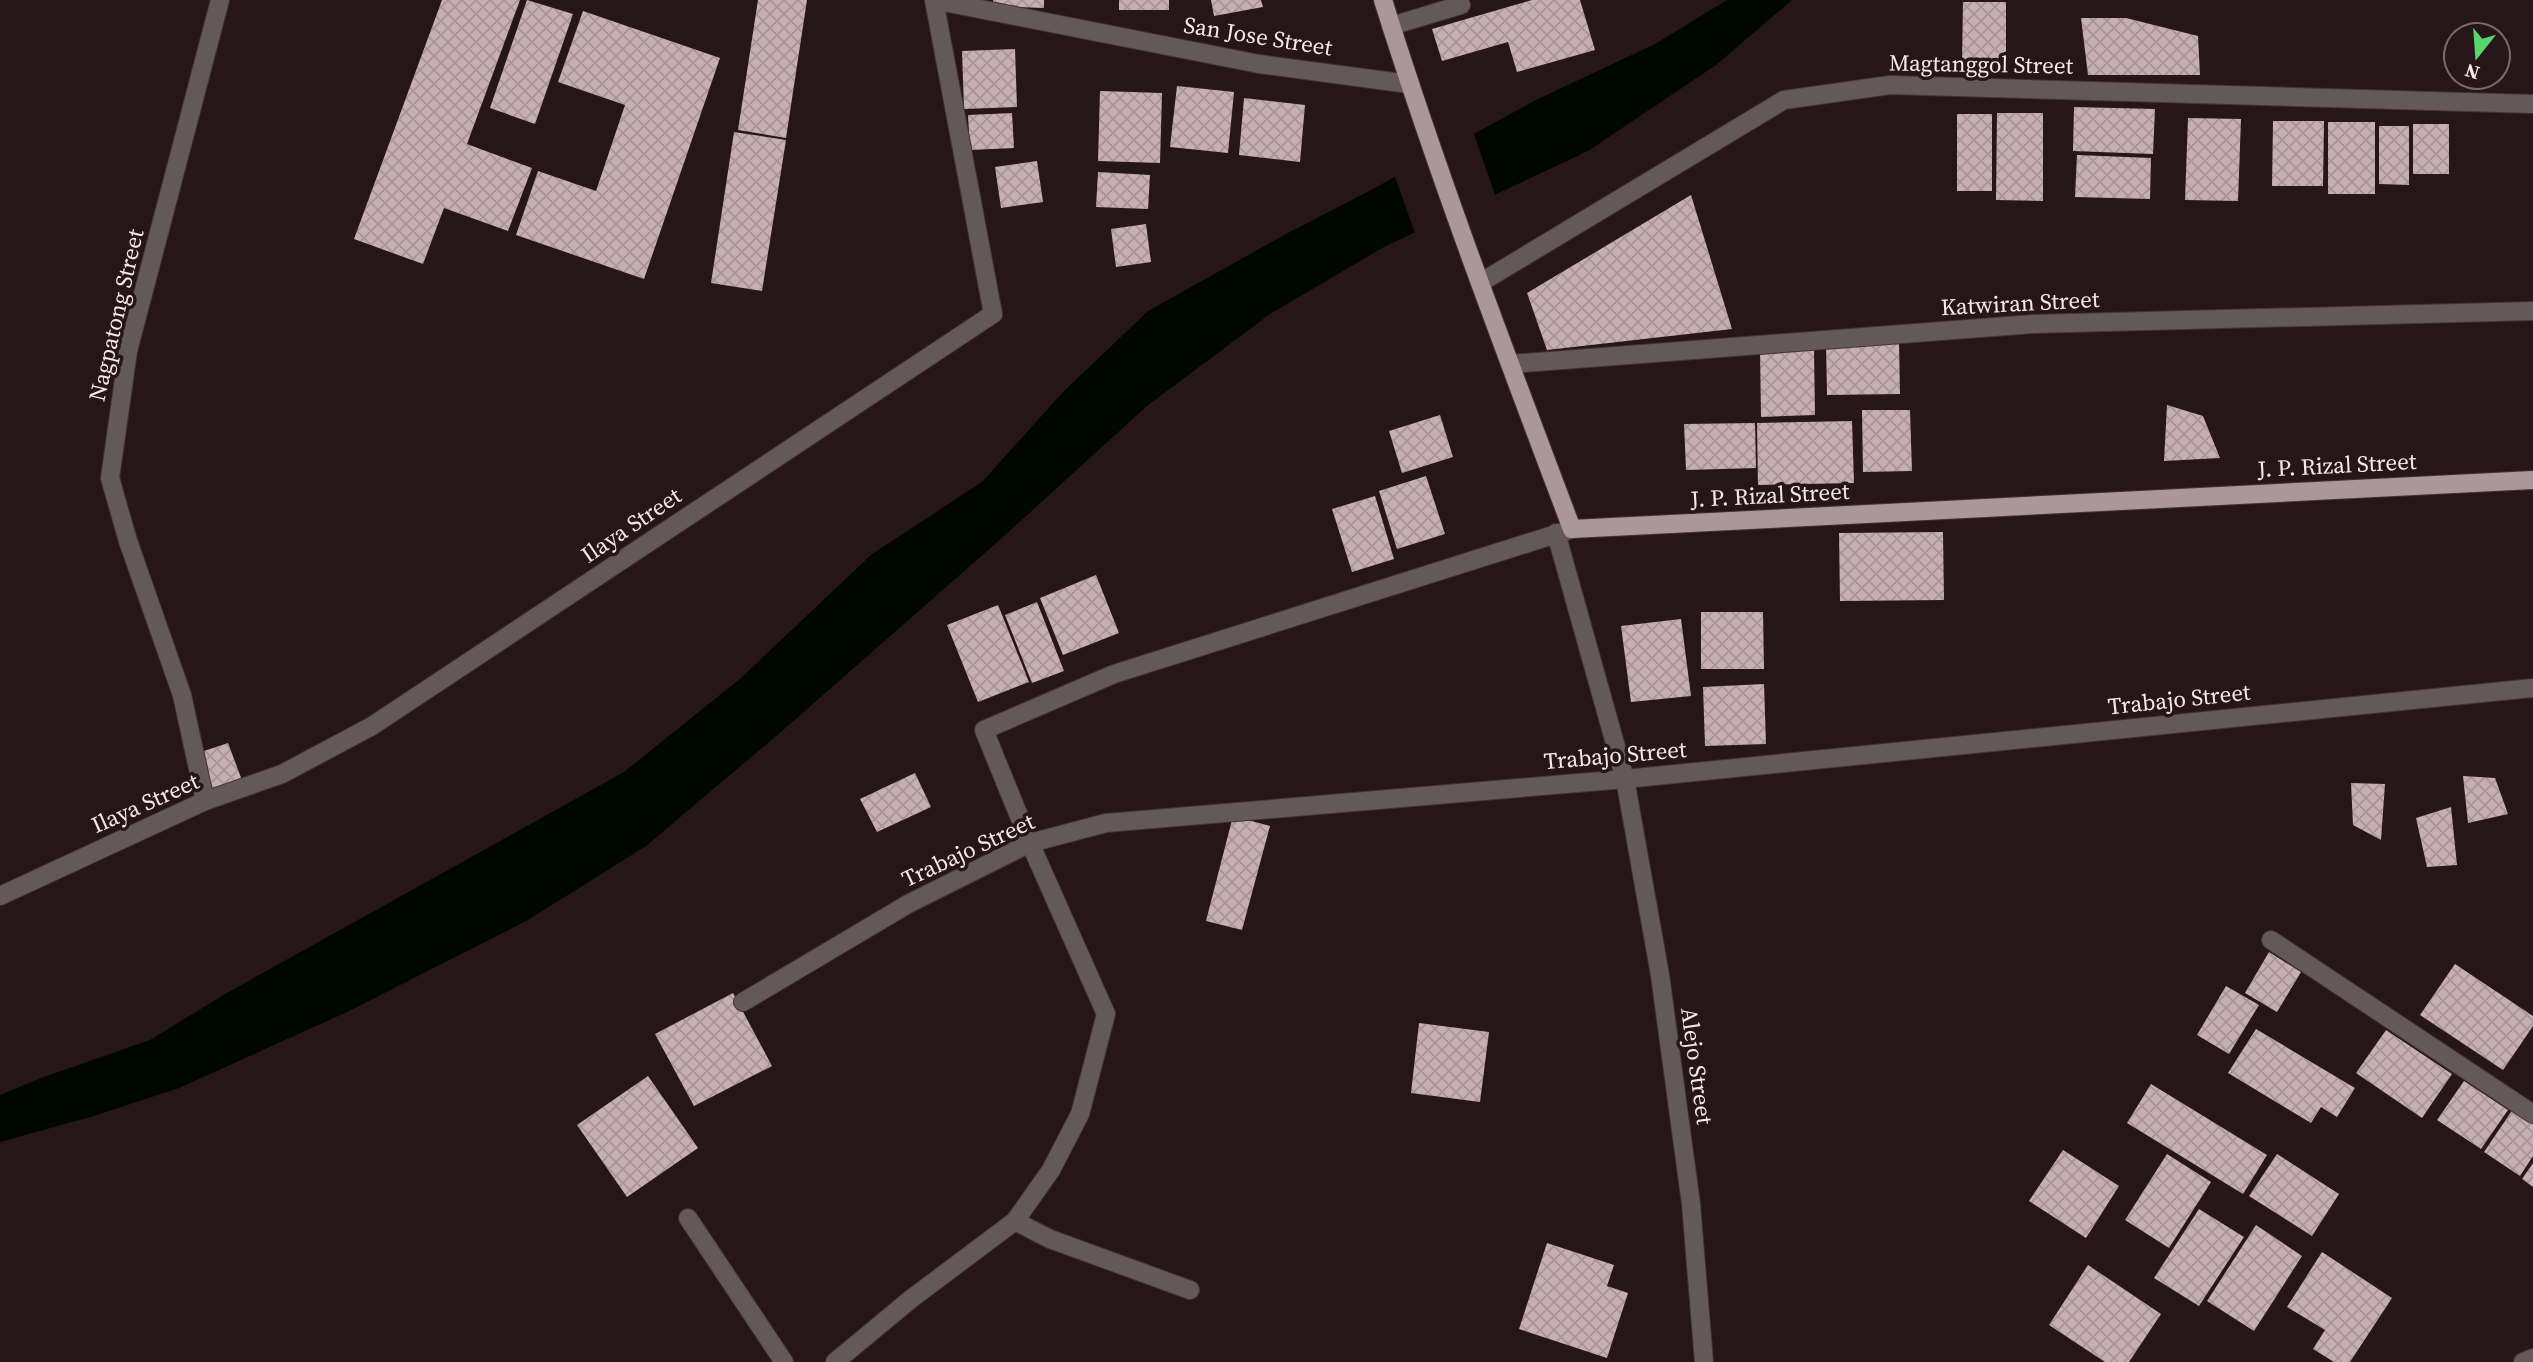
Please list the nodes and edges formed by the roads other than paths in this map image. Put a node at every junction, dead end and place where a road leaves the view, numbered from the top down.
1 (220, 0) edge
2 (934, 0) edge
3 (1383, 0) edge
4 (1461, 5) dead end
5 (1391, 26) junction
6 (1409, 84) junction
7 (2533, 104) edge
8 (1480, 283) junction
9 (2533, 312) edge
10 (1510, 364) junction
11 (2533, 480) edge
12 (1564, 531) junction
13 (2533, 688) edge
14 (1625, 779) junction
15 (205, 801) junction
16 (1030, 843) junction
17 (0, 897) edge
18 (2271, 940) dead end
19 (744, 1002) dead end
20 (2533, 1114) edge
21 (688, 1218) dead end
22 (1015, 1221) junction
23 (1190, 1290) dead end
24 (2533, 1358) edge
25 (784, 1362) edge
26 (835, 1362) edge
27 (1704, 1362) edge
28 (2523, 1362) edge

1 - 15 street, Nagpatong Street
2 - 6 street, San Jose Street
2 - 15 street, Ilaya Street
3 - 5 main road
4 - 5 street
5 - 6 main road
6 - 8 main road
7 - 8 street, Magtanggol Street
8 - 10 main road
9 - 10 street, Katwiran Street
10 - 12 main road
11 - 12 main road, J. P. Rizal Street
12 - 14 street, Alejo Street
12 - 16 street
13 - 14 street, Trabajo Street
14 - 16 street, Trabajo Street
14 - 27 street, Alejo Street
15 - 17 street, Ilaya Street
16 - 19 street, Trabajo Street
16 - 22 street
18 - 20 street
21 - 25 street
22 - 23 street
22 - 26 street
24 - 28 street

